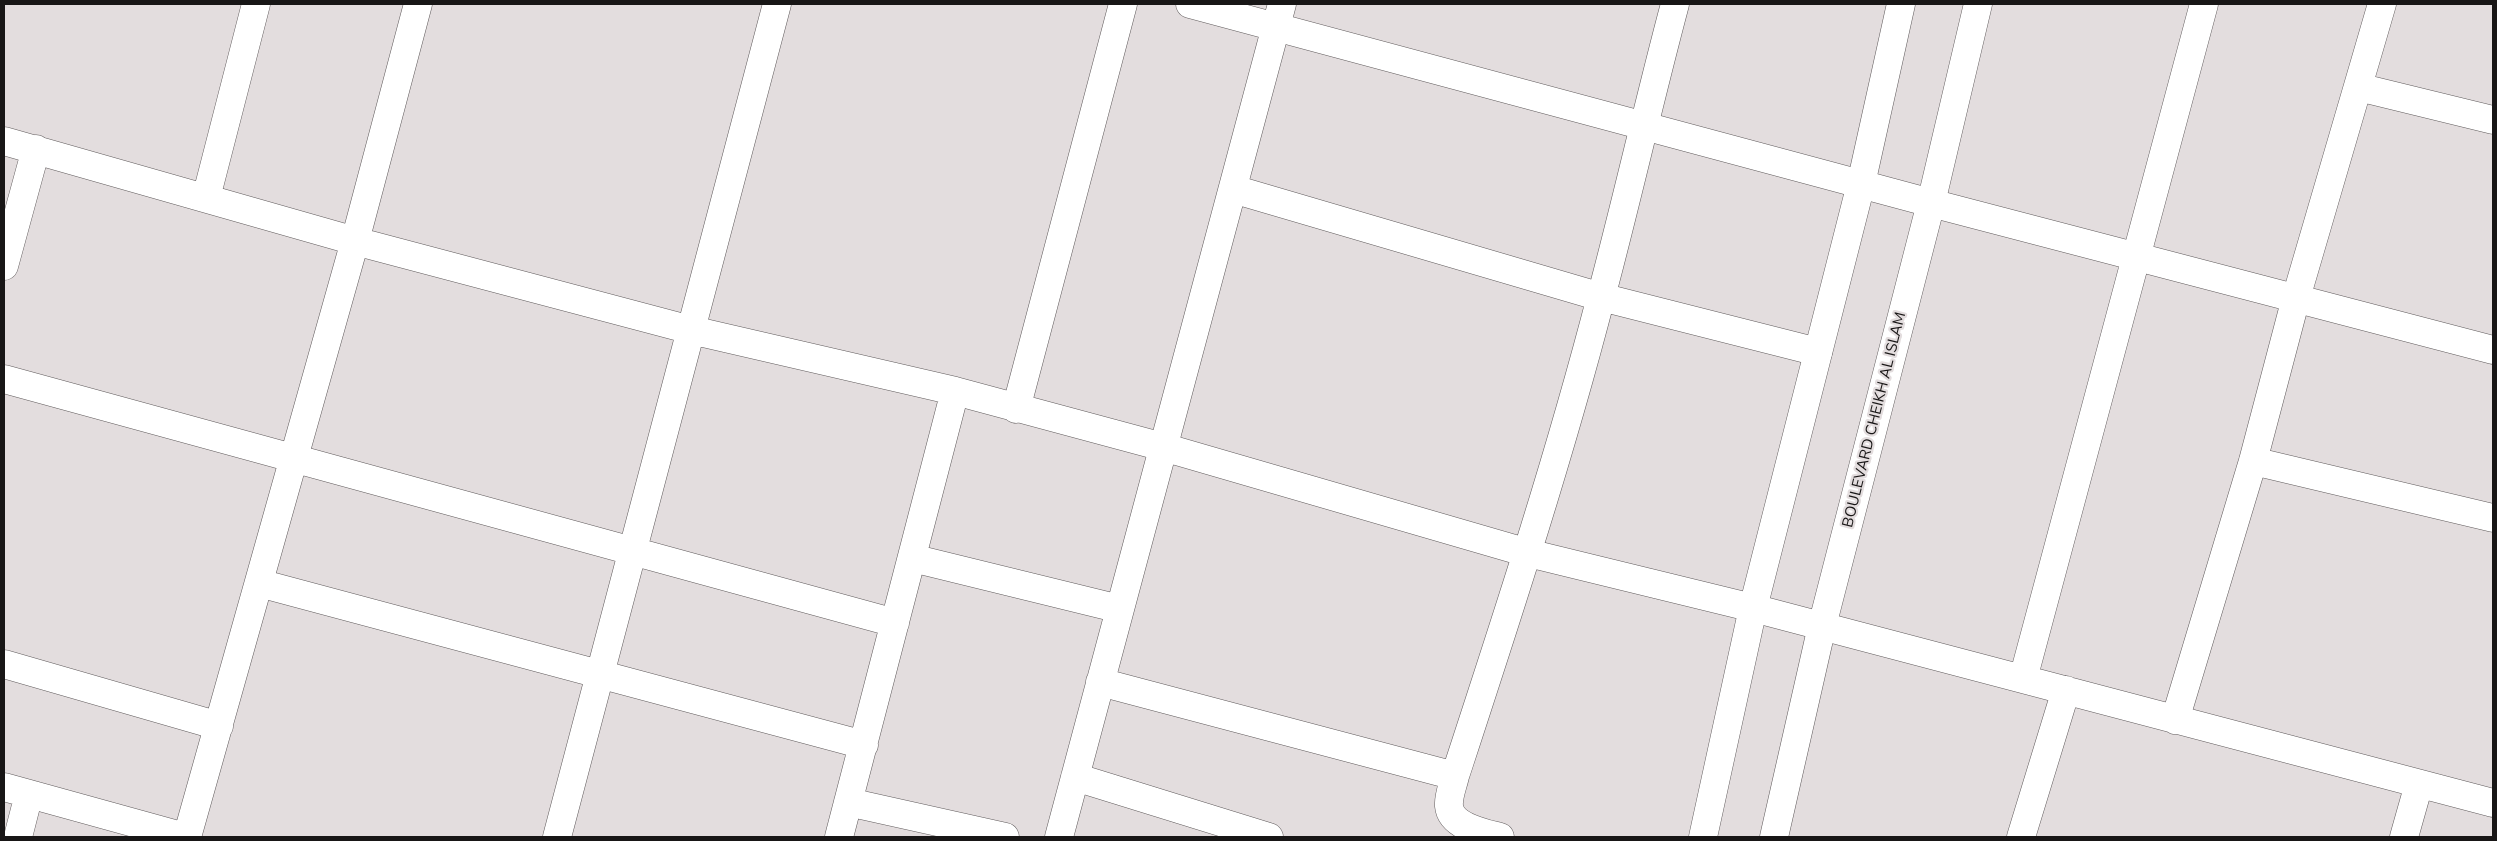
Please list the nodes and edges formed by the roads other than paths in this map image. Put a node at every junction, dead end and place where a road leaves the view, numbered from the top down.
1 (256, 4) edge
2 (418, 4) edge
3 (777, 4) edge
4 (1123, 4) edge
5 (1190, 4) edge
6 (1675, 4) edge
7 (1901, 4) edge
8 (1978, 4) edge
9 (2204, 4) edge
10 (2382, 4) edge
11 (1279, 15) edge
12 (2358, 88) junction
13 (2493, 120) edge
14 (1643, 125) junction
15 (4, 141) edge
16 (36, 149) junction
17 (1861, 184) junction
18 (1232, 189) junction
19 (206, 198) junction
20 (1931, 203) junction
21 (355, 241) junction
22 (2136, 256) junction
23 (4, 266) edge
24 (1601, 297) junction
25 (2296, 298) junction
26 (691, 330) junction
27 (2493, 350) edge
28 (1818, 352) junction
29 (4, 379) edge
30 (955, 392) junction
31 (1016, 409) junction
32 (1163, 447) junction
33 (294, 458) junction
34 (2253, 461) junction
35 (2493, 518) edge
36 (632, 551) junction
37 (1528, 553) junction
38 (912, 558) junction
39 (259, 583) junction
40 (1753, 608) junction
41 (1120, 609) junction
42 (895, 624) junction
43 (1822, 626) junction
44 (4, 664) edge
45 (599, 674) junction
46 (2023, 679) junction
47 (1100, 682) junction
48 (2066, 690) junction
49 (2175, 720) junction
50 (218, 726) junction
51 (864, 744) junction
52 (1455, 776) junction
53 (1075, 777) junction
54 (2419, 784) junction
55 (4, 787) edge
56 (30, 794) junction
57 (848, 802) junction
58 (2493, 804) edge
59 (18, 837) edge
60 (186, 837) edge
61 (556, 837) edge
62 (839, 837) edge
63 (1005, 837) edge
64 (1059, 837) edge
65 (1269, 837) edge
66 (1500, 837) edge
67 (1703, 837) edge
68 (1774, 837) edge
69 (2020, 837) edge
70 (2404, 837) edge

1 - 19 street
2 - 21 street
3 - 26 street
4 - 31 street
5 - 11 street
6 - 14 street
7 - 17 street
8 - 20 street, BOULEVARD CHEIKH AL ISLAM
9 - 22 street
10 - 12 street
11 - 14 street
11 - 18 street
12 - 13 street
12 - 25 street
14 - 17 street
14 - 24 street
15 - 16 street
16 - 19 street
16 - 23 street
17 - 20 street
17 - 28 street
18 - 24 street
18 - 32 street
19 - 21 street
20 - 22 street
20 - 43 street, BOULEVARD CHEIKH AL ISLAM
21 - 26 street
21 - 33 street
22 - 25 street
22 - 46 street
24 - 28 street
24 - 37 street
25 - 27 street
25 - 34 street
26 - 30 street
26 - 36 street
28 - 40 street
29 - 33 street
30 - 31 street
30 - 38 street
31 - 32 street
32 - 37 street
32 - 41 street
33 - 36 street
33 - 39 street
34 - 35 street
34 - 49 street
36 - 42 street
36 - 45 street
37 - 40 street
37 - 52 street
38 - 41 street
38 - 42 street
39 - 45 street
39 - 50 street
40 - 43 street
40 - 67 street
41 - 47 street
42 - 51 street
43 - 46 street
43 - 68 street, BOULEVARD CHEIKH AL ISLAM
44 - 50 street
45 - 51 street
45 - 61 street
46 - 48 street
47 - 52 street
47 - 53 street
48 - 49 street
48 - 69 street
49 - 54 street
50 - 60 street
51 - 57 street
52 - 66 street
53 - 64 street
53 - 65 street
54 - 58 street
54 - 70 street
55 - 56 street
56 - 59 street
56 - 60 street
57 - 62 street
57 - 63 street

